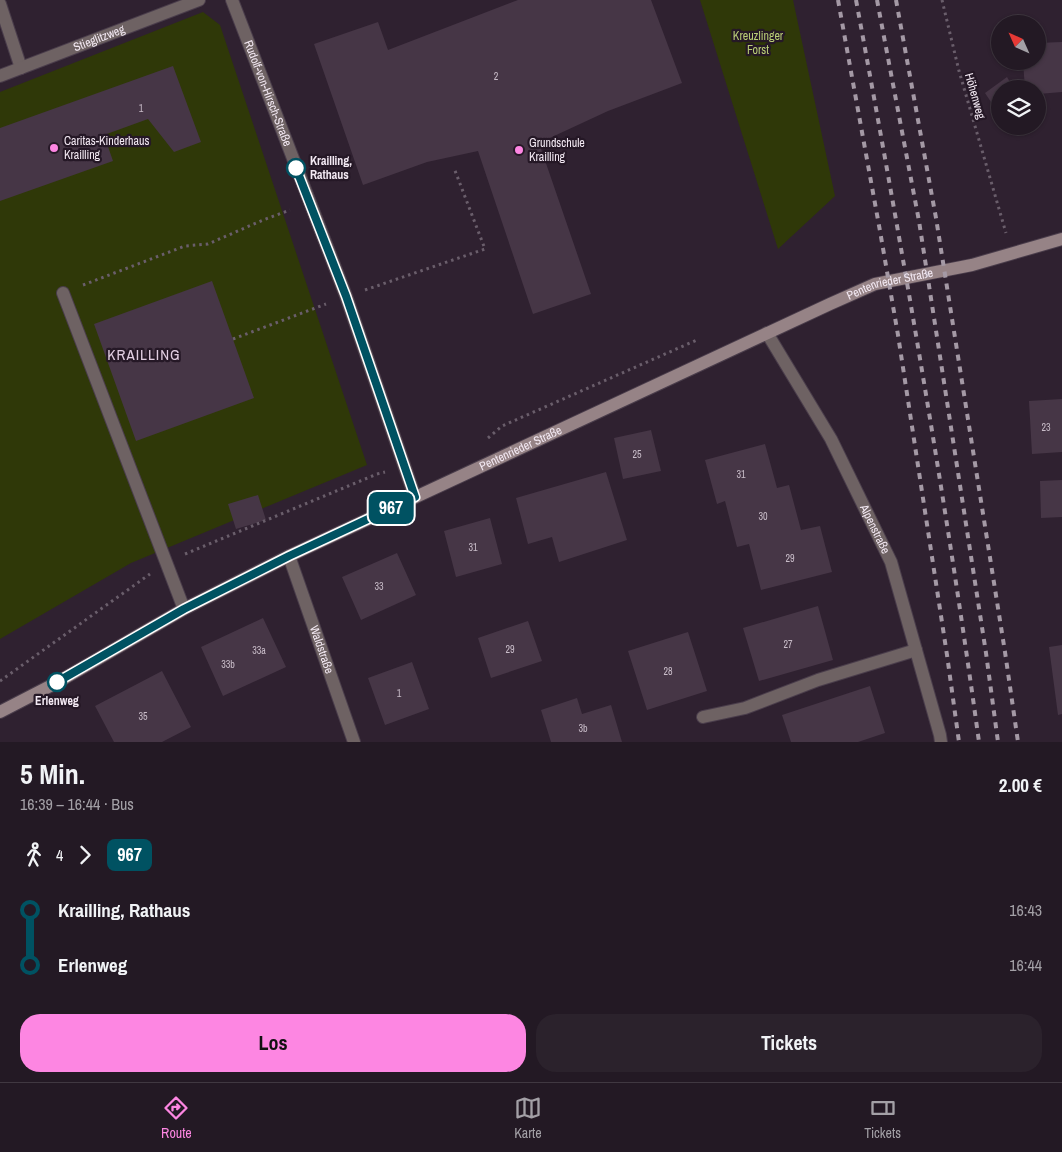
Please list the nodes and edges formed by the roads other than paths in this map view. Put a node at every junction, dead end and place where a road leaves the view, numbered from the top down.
1 (199, 0) edge
2 (232, 0) edge
3 (0, 4) edge
4 (22, 68) junction
5 (0, 76) edge
6 (1062, 239) edge
7 (63, 292) road end
8 (767, 333) junction
9 (415, 497) junction
10 (289, 556) junction
11 (184, 609) junction
12 (916, 650) junction
13 (0, 712) edge
14 (703, 717) dead end
15 (354, 742) edge
16 (941, 742) edge

1 - 4 street, Stieglitzweg
2 - 9 street, Rudolf-von-Hirsch-Straße
3 - 4 street
4 - 5 street, Stieglitzweg
6 - 8 street, Pentenrieder Straße
7 - 11 street
8 - 9 street, Pentenrieder Straße
8 - 12 street, Alpenstraße
9 - 10 street, Pentenrieder Straße
10 - 11 street, Pentenrieder Straße
10 - 15 street, Waldstraße
11 - 13 street, Pentenrieder Straße
12 - 14 street
12 - 16 street, Alpenstraße

